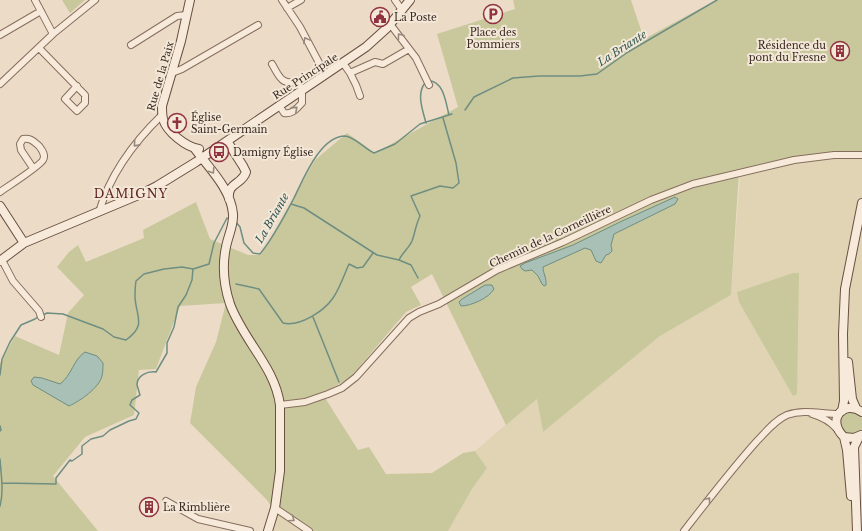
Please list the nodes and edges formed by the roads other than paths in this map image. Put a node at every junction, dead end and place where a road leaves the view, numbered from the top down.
1 (35, 0) edge
2 (95, 0) edge
3 (190, 0) edge
4 (282, 0) edge
5 (301, 0) edge
6 (395, 0) edge
7 (410, 0) edge
8 (287, 8) junction
9 (402, 10) junction
10 (41, 11) junction
11 (186, 15) junction
12 (390, 24) junction
13 (258, 25) dead end
14 (53, 34) junction
15 (0, 35) edge
16 (131, 45) dead end
17 (40, 48) junction
18 (409, 49) junction
19 (343, 63) junction
20 (272, 64) dead end
21 (172, 73) junction
22 (350, 73) junction
23 (325, 74) junction
24 (427, 82) dead end
25 (0, 84) edge
26 (77, 86) dead end
27 (302, 89) junction
28 (360, 96) dead end
29 (279, 105) junction
30 (162, 115) junction
31 (227, 141) junction
32 (195, 149) junction
33 (210, 152) junction
34 (862, 156) edge
35 (202, 157) junction
36 (33, 168) junction
37 (222, 186) junction
38 (231, 187) junction
39 (0, 192) edge
40 (229, 200) junction
41 (862, 202) edge
42 (0, 206) edge
43 (99, 212) junction
44 (862, 221) edge
45 (24, 243) junction
46 (851, 257) junction
47 (1, 260) edge
48 (40, 314) dead end
49 (844, 319) junction
50 (280, 404) junction
51 (860, 410) edge
52 (806, 412) junction
53 (841, 412) junction
54 (837, 429) junction
55 (860, 436) edge
56 (844, 437) junction
57 (166, 501) dead end
58 (274, 508) junction
59 (250, 531) edge
60 (268, 531) edge
61 (309, 531) edge
62 (684, 531) edge
63 (856, 531) edge

1 - 10 street
2 - 14 street
3 - 11 street, Rue de la Paix
4 - 8 street
5 - 8 street
6 - 9 street
7 - 9 street, Rue Principale
23 -> 8 street
9 - 12 street, Rue Principale
10 - 14 street
10 - 15 street
11 - 16 street
11 - 21 street, Rue de la Paix
18 -> 12 street
12 - 19 street, Rue Principale
13 - 21 street
14 - 17 street
17 - 25 street
17 - 26 street
18 - 22 street
18 - 24 street
19 - 22 street
19 - 23 street, Rue Principale
20 - 27 street
21 - 30 street, Rue de la Paix
22 - 28 street
23 - 27 street, Rue Principale
27 - 29 street, Rue Principale
29 -> 27 street
29 - 31 street, Rue Principale
30 - 32 street
30 -> 43 street, Rue de la Paix
31 - 33 street, Rue Principale
31 - 38 street
32 - 33 street
32 - 35 street
33 - 35 street, Rue Principale
34 - 50 street, Chemin de la Corneillière
35 -> 37 street
35 - 43 street, Rue Principale
36 - 36 street
36 - 39 street
37 - 38 street
37 - 40 street
38 - 40 street
40 - 50 street
41 - 46 street
42 - 45 street
43 - 45 street, Rue Principale
44 - 46 street
45 - 47 street, Rue Principale
46 - 49 street
47 - 48 street
49 - 51 street
49 - 53 street
50 - 58 street
51 - 53 street
52 - 53 street
52 - 54 street
62 -> 52 street
53 - 54 street
54 - 56 street
55 - 56 street
55 - 63 street
56 - 63 street
57 - 59 street
58 - 60 street
58 -> 61 street

